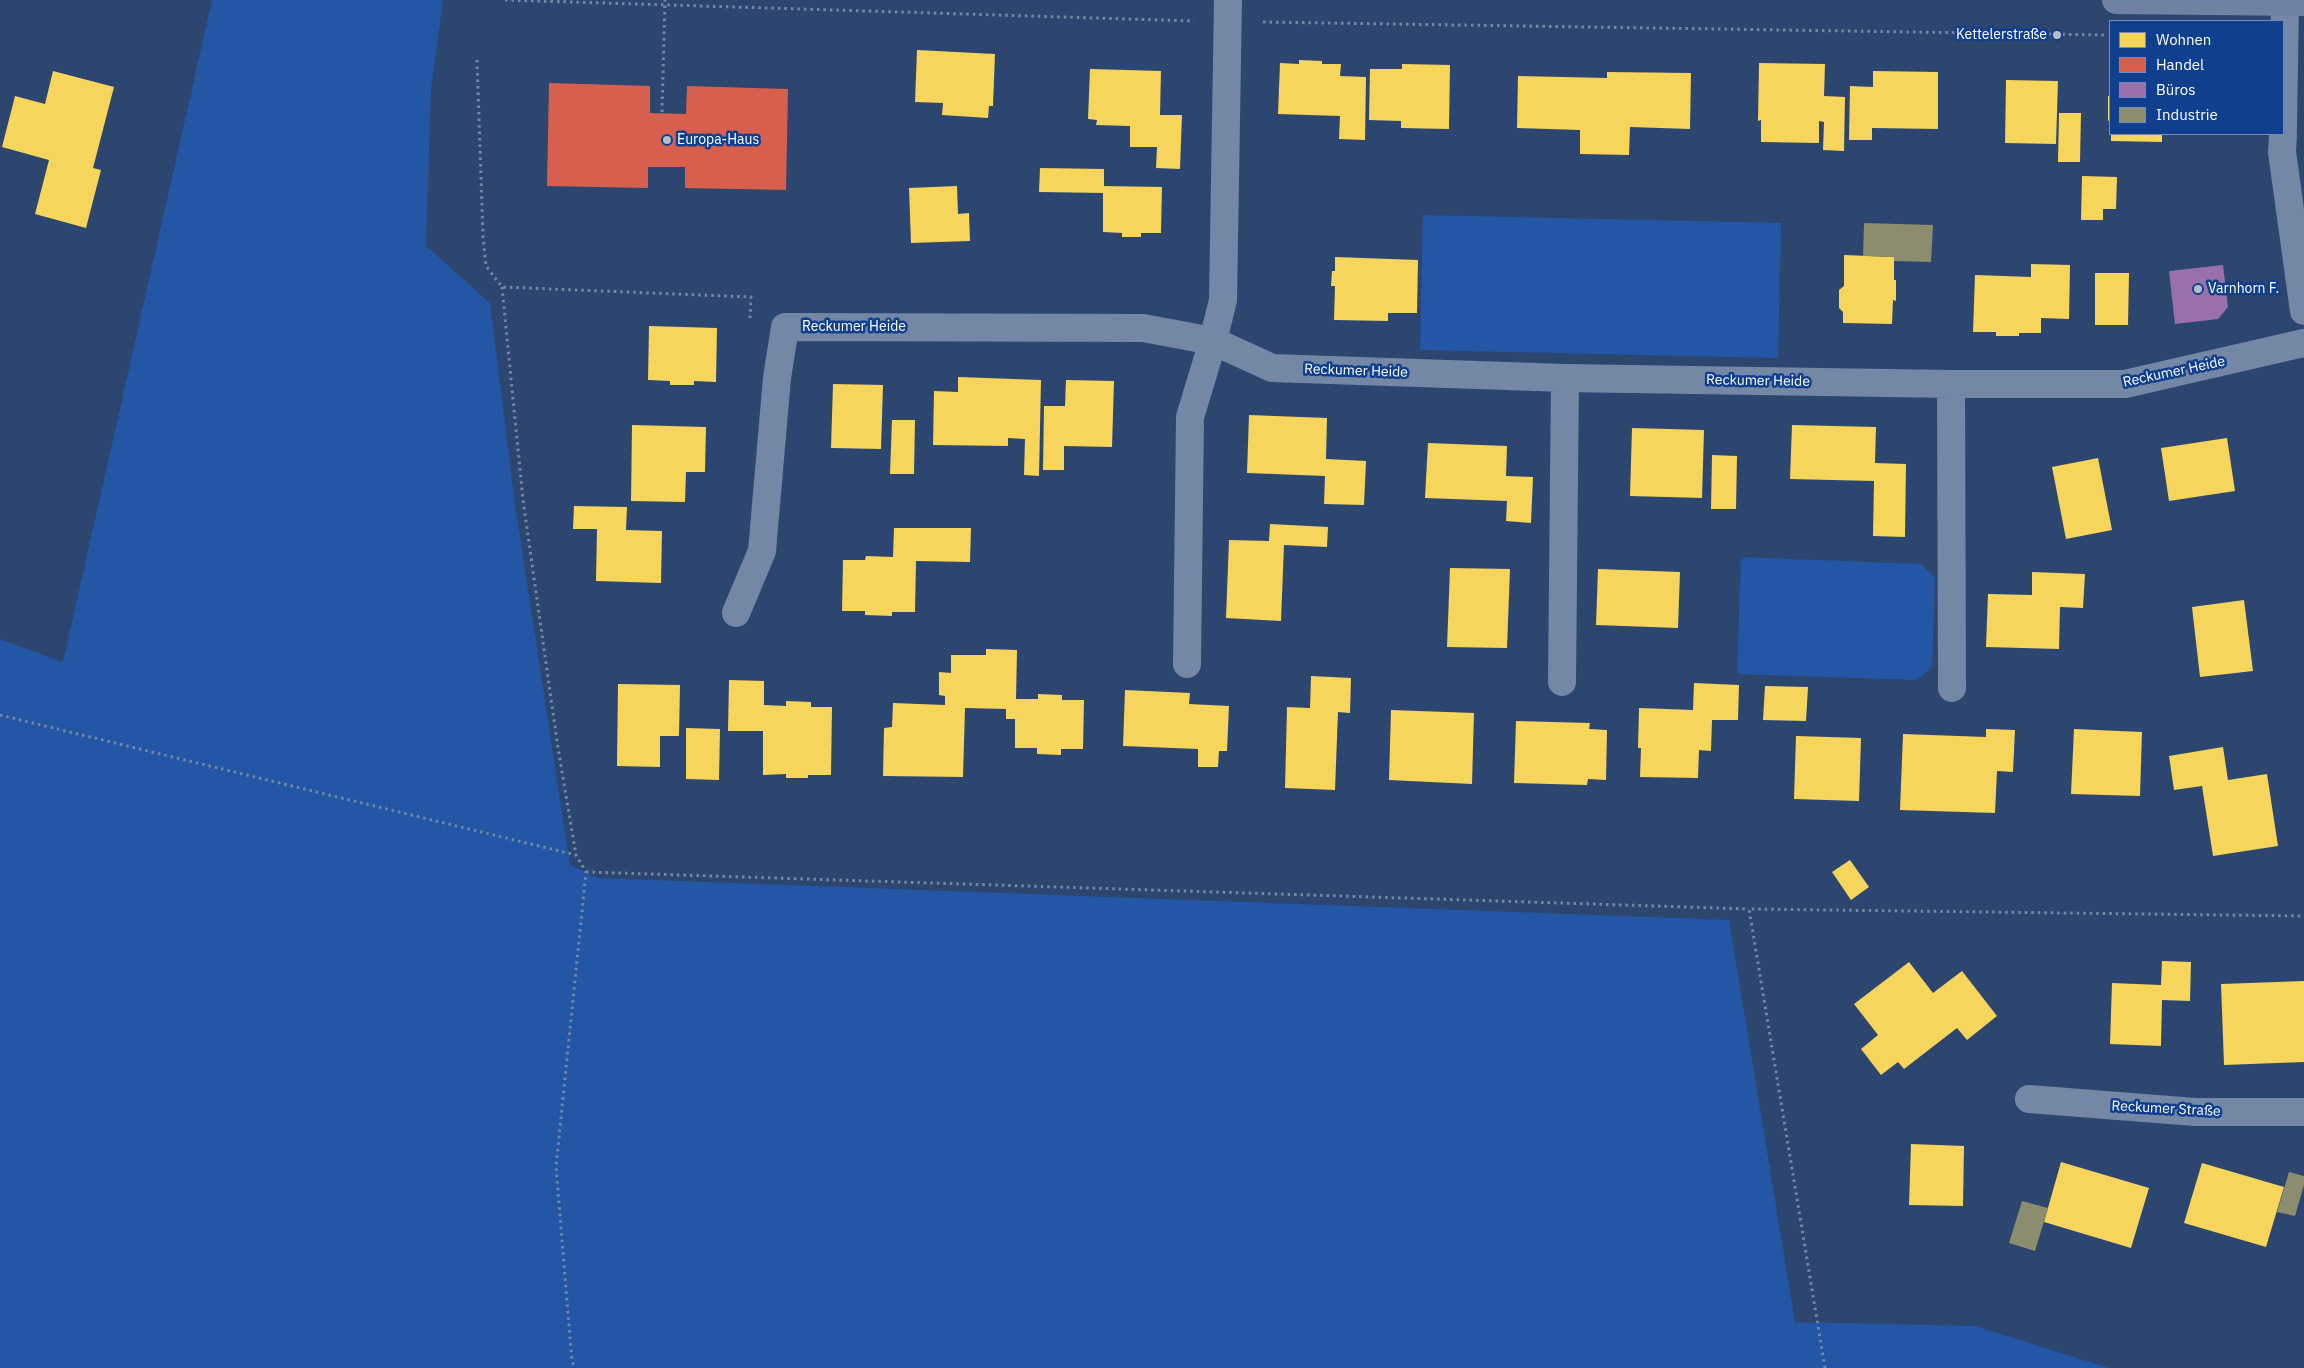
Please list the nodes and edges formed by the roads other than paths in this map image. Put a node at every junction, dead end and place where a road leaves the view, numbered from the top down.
1 (2116, 0) edge
2 (2292, 1) edge
3 (1228, 11) edge
4 (2284, 114) edge
5 (2283, 135) edge
6 (2304, 311) edge
7 (1213, 341) junction
8 (2304, 343) edge
9 (1565, 378) junction
10 (1951, 384) junction
11 (736, 613) dead end
12 (1187, 664) dead end
13 (1562, 682) dead end
14 (1952, 688) dead end
15 (2028, 1099) dead end
16 (2304, 1112) edge

1 - 2 main road
2 - 4 street
3 - 7 street
5 - 6 street
7 - 9 street, Reckumer Heide
7 - 11 street, Reckumer Heide
7 - 12 street
8 - 10 street, Reckumer Heide
9 - 10 street, Reckumer Heide
9 - 13 street
10 - 14 street
15 - 16 street, Reckumer Straße

